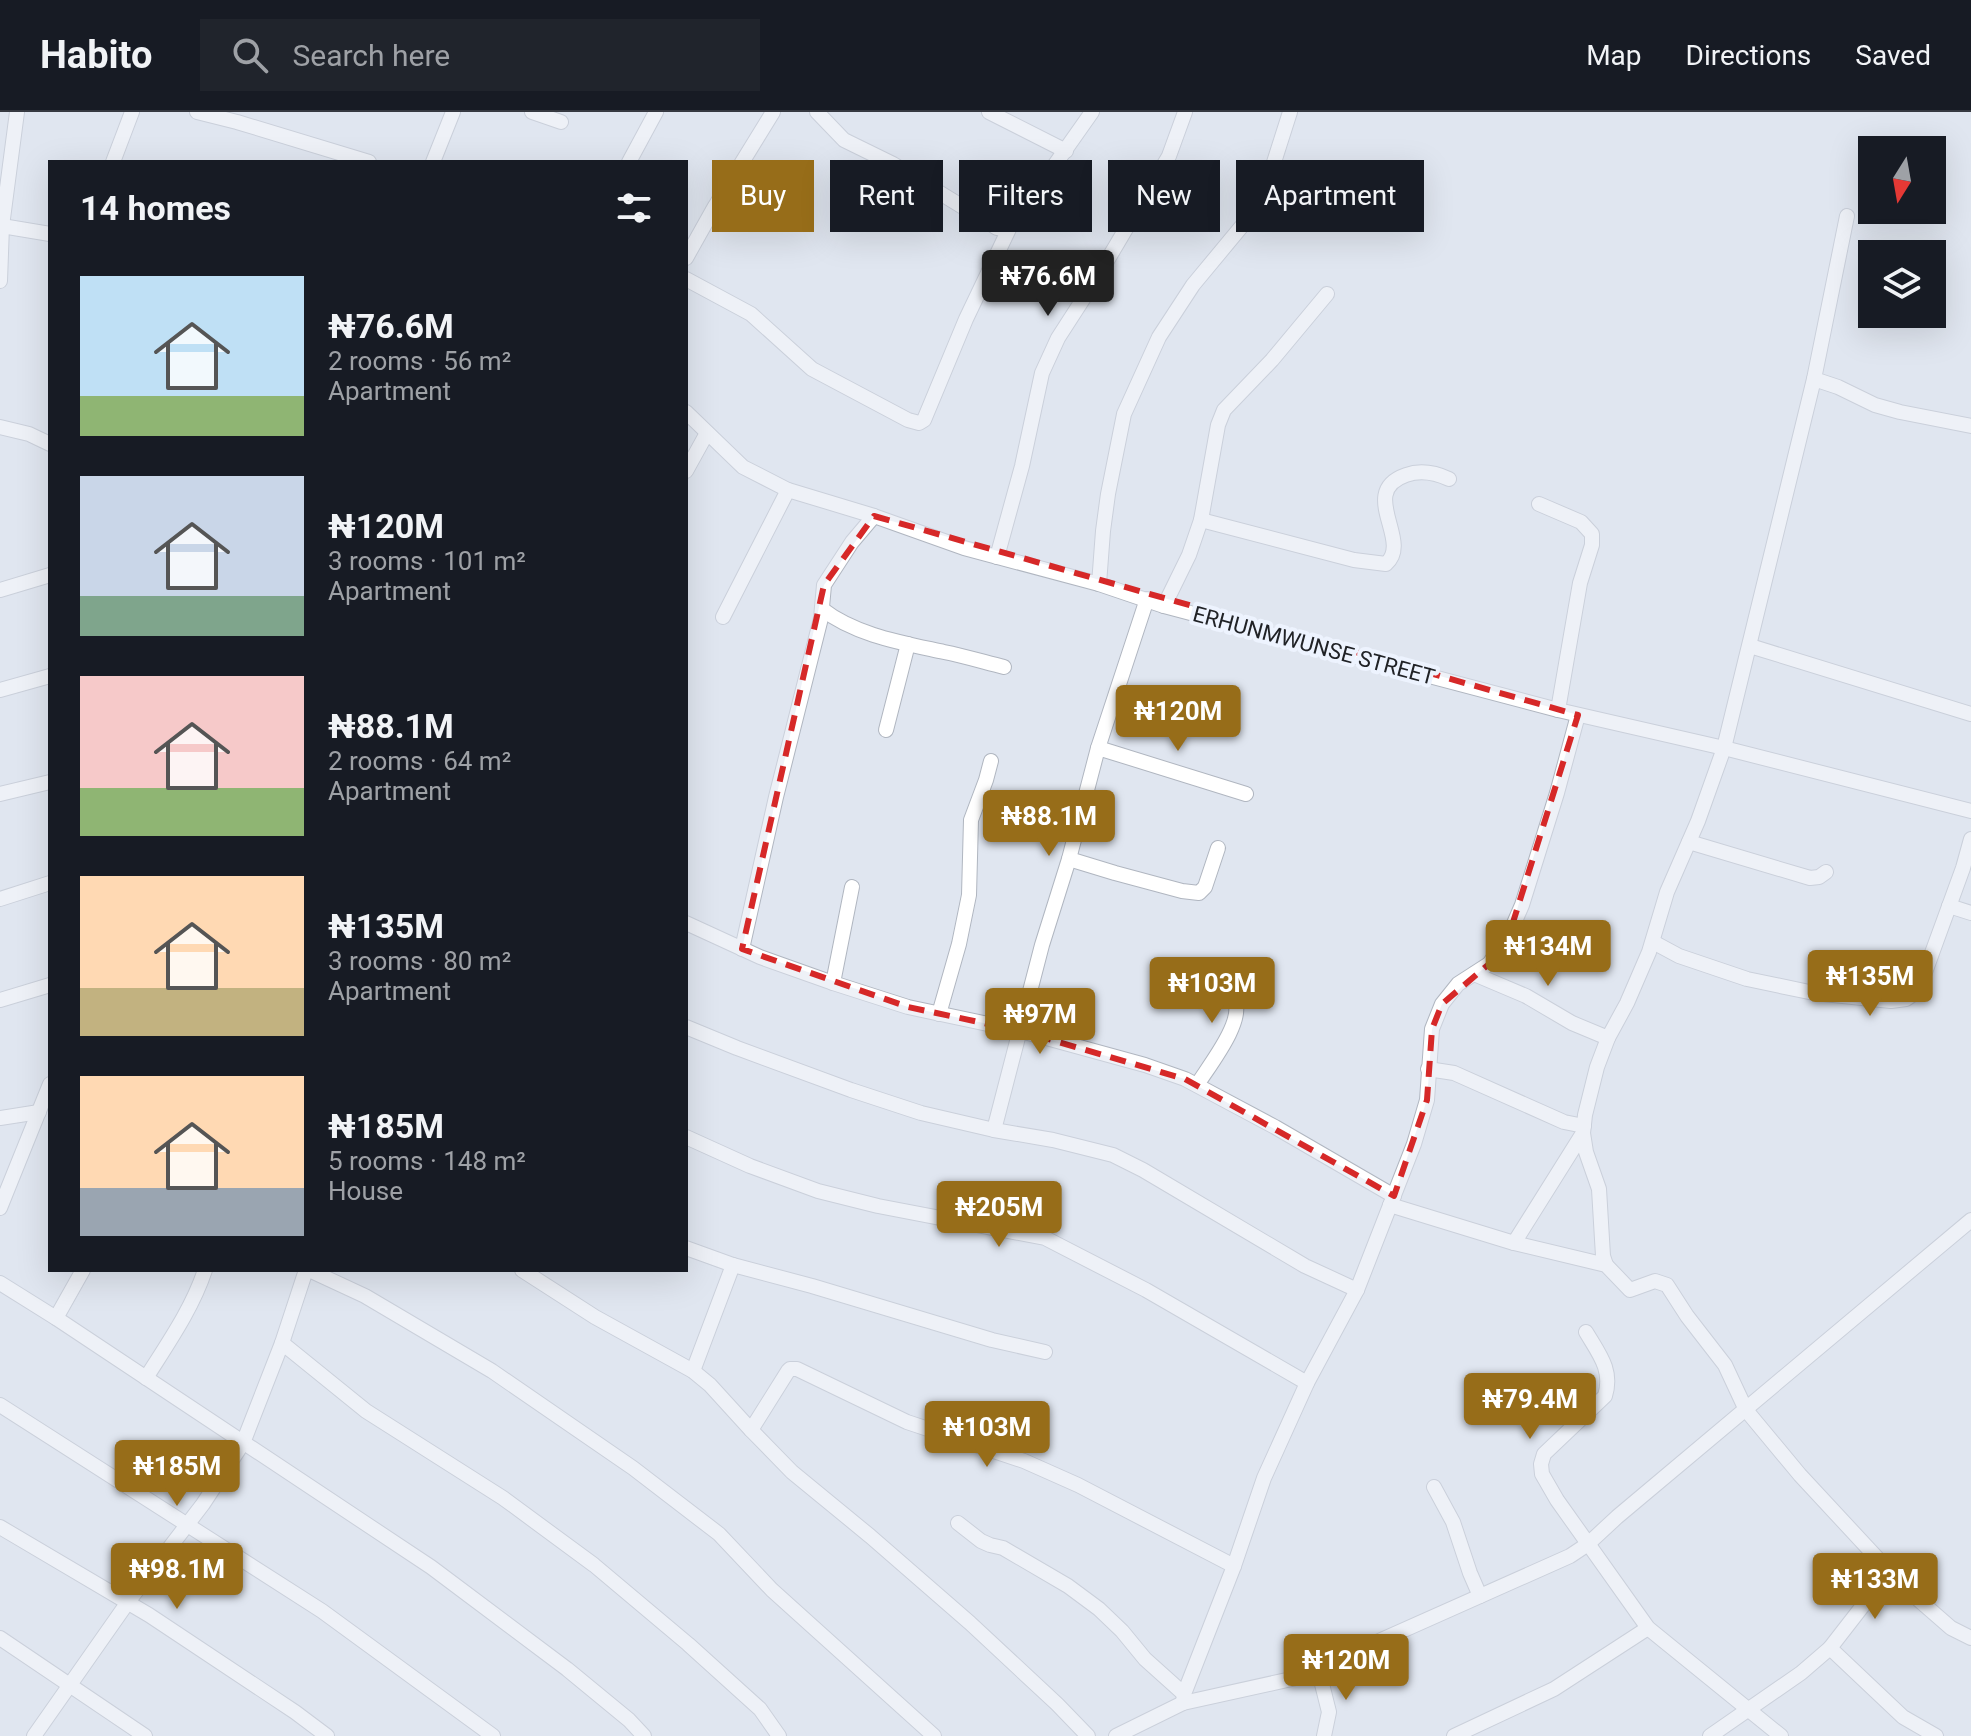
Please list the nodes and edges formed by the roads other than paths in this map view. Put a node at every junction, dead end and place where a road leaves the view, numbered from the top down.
1 (17, 112) edge
2 (132, 112) edge
3 (200, 112) edge
4 (453, 112) edge
5 (532, 112) edge
6 (656, 112) edge
7 (773, 112) edge
8 (817, 112) edge
9 (989, 112) edge
10 (1092, 112) edge
11 (1185, 112) edge
12 (1290, 112) edge
13 (561, 122) dead end
14 (1066, 151) junction
15 (326, 155) edge
16 (114, 160) edge
17 (357, 160) edge
18 (434, 160) edge
19 (630, 160) edge
20 (1059, 160) edge
21 (959, 205) edge
22 (1847, 216) dead end
23 (2, 226) edge
24 (1008, 232) edge
25 (48, 234) edge
26 (688, 254) edge
27 (688, 280) edge
28 (0, 281) edge
29 (1327, 294) dead end
30 (1814, 379) junction
31 (688, 414) edge
32 (1971, 426) edge
33 (0, 427) edge
34 (707, 433) junction
35 (48, 443) edge
36 (688, 467) edge
37 (1449, 479) dead end
38 (788, 490) junction
39 (1539, 504) dead end
40 (874, 516) junction
41 (1201, 520) junction
42 (997, 557) junction
43 (48, 576) edge
44 (1099, 584) junction
45 (0, 590) edge
46 (1147, 599) junction
47 (1164, 606) junction
48 (822, 609) junction
49 (723, 617) dead end
50 (908, 644) junction
51 (1750, 646) junction
52 (1004, 667) dead end
53 (48, 677) edge
54 (0, 690) edge
55 (1558, 710) junction
56 (1971, 714) edge
57 (1578, 715) junction
58 (886, 730) dead end
59 (1098, 748) junction
60 (1724, 748) junction
61 (991, 761) dead end
62 (48, 782) edge
63 (0, 794) edge
64 (1246, 794) dead end
65 (1971, 811) edge
66 (1971, 839) edge
67 (1689, 842) junction
68 (1218, 848) dead end
69 (1069, 859) junction
70 (1826, 872) dead end
71 (48, 884) edge
72 (852, 887) dead end
73 (0, 899) edge
74 (1949, 906) junction
75 (1971, 913) edge
76 (688, 924) edge
77 (1653, 942) junction
78 (742, 949) junction
79 (1192, 970) dead end
80 (1474, 974) junction
81 (833, 983) junction
82 (48, 986) edge
83 (0, 1000) edge
84 (939, 1014) junction
85 (688, 1028) edge
86 (1021, 1031) junction
87 (1608, 1038) junction
88 (1428, 1069) junction
89 (1197, 1085) junction
90 (48, 1089) edge
91 (39, 1112) junction
92 (0, 1118) edge
93 (994, 1130) junction
94 (1584, 1130) junction
95 (688, 1138) edge
96 (1392, 1200) junction
97 (0, 1208) edge
98 (1971, 1220) edge
99 (1514, 1243) junction
100 (688, 1249) edge
101 (733, 1265) junction
102 (1606, 1265) junction
103 (82, 1272) edge
104 (204, 1272) edge
105 (307, 1272) edge
106 (312, 1272) edge
107 (525, 1272) edge
108 (0, 1283) edge
109 (1357, 1290) junction
110 (56, 1318) junction
111 (1586, 1332) dead end
112 (282, 1343) junction
113 (1045, 1352) dead end
114 (693, 1371) junction
115 (146, 1378) junction
116 (1307, 1383) junction
117 (0, 1405) edge
118 (1746, 1410) junction
119 (751, 1430) junction
120 (243, 1443) junction
121 (1434, 1487) dead end
122 (958, 1523) dead end
123 (189, 1524) junction
124 (0, 1527) edge
125 (1588, 1544) junction
126 (1234, 1566) junction
127 (1889, 1572) junction
128 (1480, 1596) junction
129 (128, 1602) junction
130 (1648, 1628) junction
131 (0, 1638) edge
132 (1971, 1638) edge
133 (1830, 1648) junction
134 (1318, 1668) junction
135 (70, 1685) junction
136 (1184, 1698) junction
137 (1749, 1710) junction
138 (34, 1736) edge
139 (145, 1736) edge
140 (327, 1736) edge
141 (493, 1736) edge
142 (644, 1736) edge
143 (779, 1736) edge
144 (934, 1736) edge
145 (1088, 1736) edge
146 (1116, 1736) edge
147 (1324, 1736) edge
148 (1454, 1736) edge
149 (1710, 1736) edge
150 (1781, 1736) edge
151 (1936, 1736) edge

1 - 23 street
2 - 16 street
3 - 15 street
4 - 18 street
5 - 13 street
6 - 19 street
7 - 26 street
8 - 21 street
9 - 14 street
10 - 14 street
11 - 42 street
12 - 44 street
14 - 20 street
15 - 17 street
22 - 30 street
23 - 25 street
23 - 28 street
24 - 27 street
29 - 41 street
30 - 32 street
30 - 51 street
31 - 34 street, ERHUNMWUNSE STREET
33 - 35 street
34 - 36 street
34 - 38 street, ERHUNMWUNSE STREET
37 - 41 street
38 - 40 street, ERHUNMWUNSE STREET
38 - 49 street
39 - 55 street
40 - 42 street, ERHUNMWUNSE STREET
40 - 48 street
41 - 47 street
42 - 44 street, ERHUNMWUNSE STREET
43 - 45 street
44 - 46 street, ERHUNMWUNSE STREET
46 - 47 street, ERHUNMWUNSE STREET
46 - 59 street
47 - 55 street, ERHUNMWUNSE STREET
48 - 50 street
48 - 78 street
50 - 52 street
50 - 58 street
51 - 56 street
51 - 60 street
53 - 54 street
55 - 57 street, ERHUNMWUNSE STREET
57 - 60 street, ERHUNMWUNSE STREET
57 - 80 street
59 - 64 street
59 - 69 street
60 - 65 street, ERHUNMWUNSE STREET
60 - 67 street
61 - 84 street
62 - 63 street
66 - 74 street
67 - 70 street
67 - 77 street
68 - 69 street
69 - 86 street
71 - 73 street
72 - 81 street
74 - 75 street
74 - 77 street
76 - 78 street
77 - 87 street
78 - 81 street
79 - 89 street
80 - 87 street
80 - 88 street
81 - 84 street
82 - 83 street
84 - 86 street
85 - 93 street
86 - 89 street
86 - 93 street
87 - 94 street
88 - 94 street
88 - 96 street
89 - 96 street
90 - 91 street
91 - 92 street
91 - 97 street
93 - 109 street
94 - 99 street
94 - 102 street
95 - 116 street
96 - 99 street
96 - 109 street
98 - 118 street
99 - 102 street
100 - 101 street
101 - 113 street
101 - 114 street
102 - 118 street
103 - 110 street
104 - 115 street
105 - 112 street
106 - 144 street
107 - 114 street
108 - 110 street
109 - 116 street
110 - 115 street
111 - 125 street
112 - 120 street
112 - 143 street
114 - 119 street
115 - 120 street
116 - 126 street
117 - 123 street
118 - 125 street
118 - 127 street
119 - 126 street
119 - 145 street
120 - 123 street
120 - 142 street
121 - 128 street
122 - 136 street
123 - 129 street
123 - 141 street
124 - 129 street
125 - 128 street
125 - 130 street
126 - 136 street
127 - 132 street
127 - 133 street
128 - 134 street
129 - 135 street
129 - 140 street
130 - 137 street
130 - 148 street
131 - 135 street
133 - 137 street
133 - 151 street
134 - 136 street
134 - 147 street
135 - 138 street
135 - 139 street
136 - 146 street
137 - 149 street
137 - 150 street

